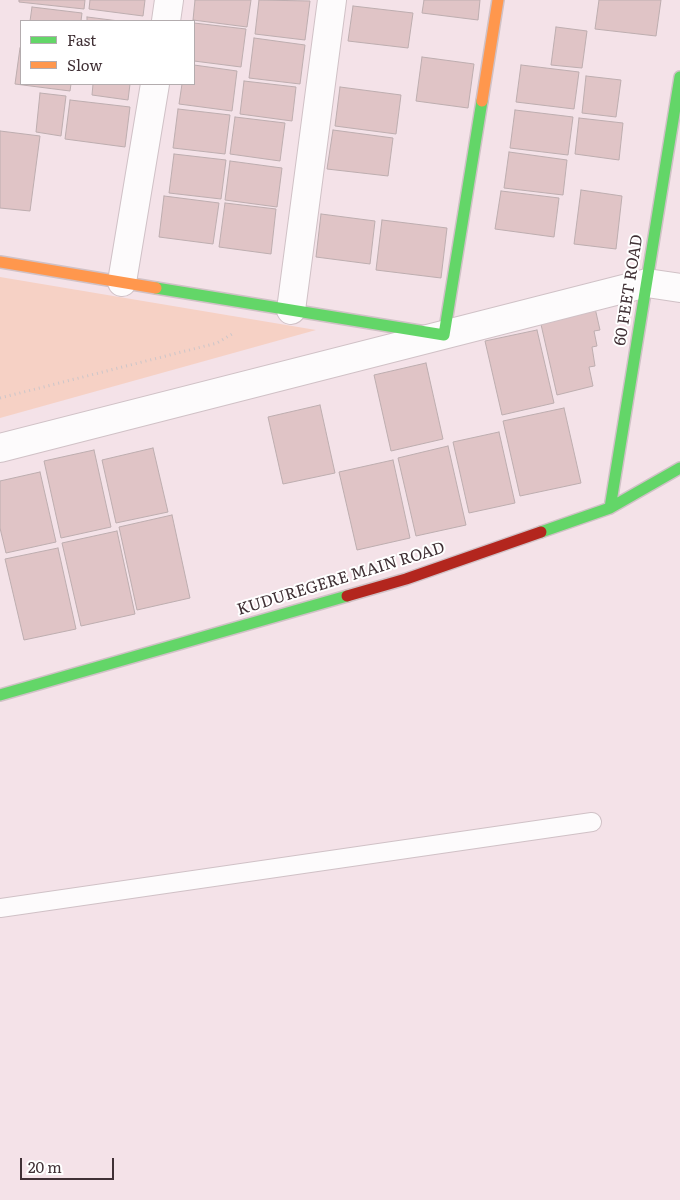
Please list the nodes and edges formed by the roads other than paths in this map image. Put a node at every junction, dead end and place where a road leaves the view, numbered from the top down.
1 (170, 0) edge
2 (332, 0) edge
3 (498, 0) edge
4 (166, 20) edge
5 (680, 78) edge
6 (155, 85) edge
7 (675, 135) edge
8 (0, 262) edge
9 (122, 282) junction
10 (647, 283) junction
11 (680, 288) edge
12 (291, 310) junction
13 (444, 335) junction
14 (0, 448) edge
15 (680, 468) edge
16 (610, 508) junction
17 (0, 695) edge
18 (592, 822) dead end
19 (0, 908) edge

1 - 4 street
2 - 12 street
3 - 13 street
5 - 7 street, 60 FEET ROAD
6 - 9 street
7 - 10 street, 60 FEET ROAD
8 - 9 street
9 - 12 street
10 - 11 street
10 - 13 street
10 - 16 street, 60 FEET ROAD
12 - 13 street
13 - 14 street
15 - 16 street, KUDUREGERE MAIN ROAD
16 - 17 street, KUDUREGERE MAIN ROAD
18 - 19 lane

